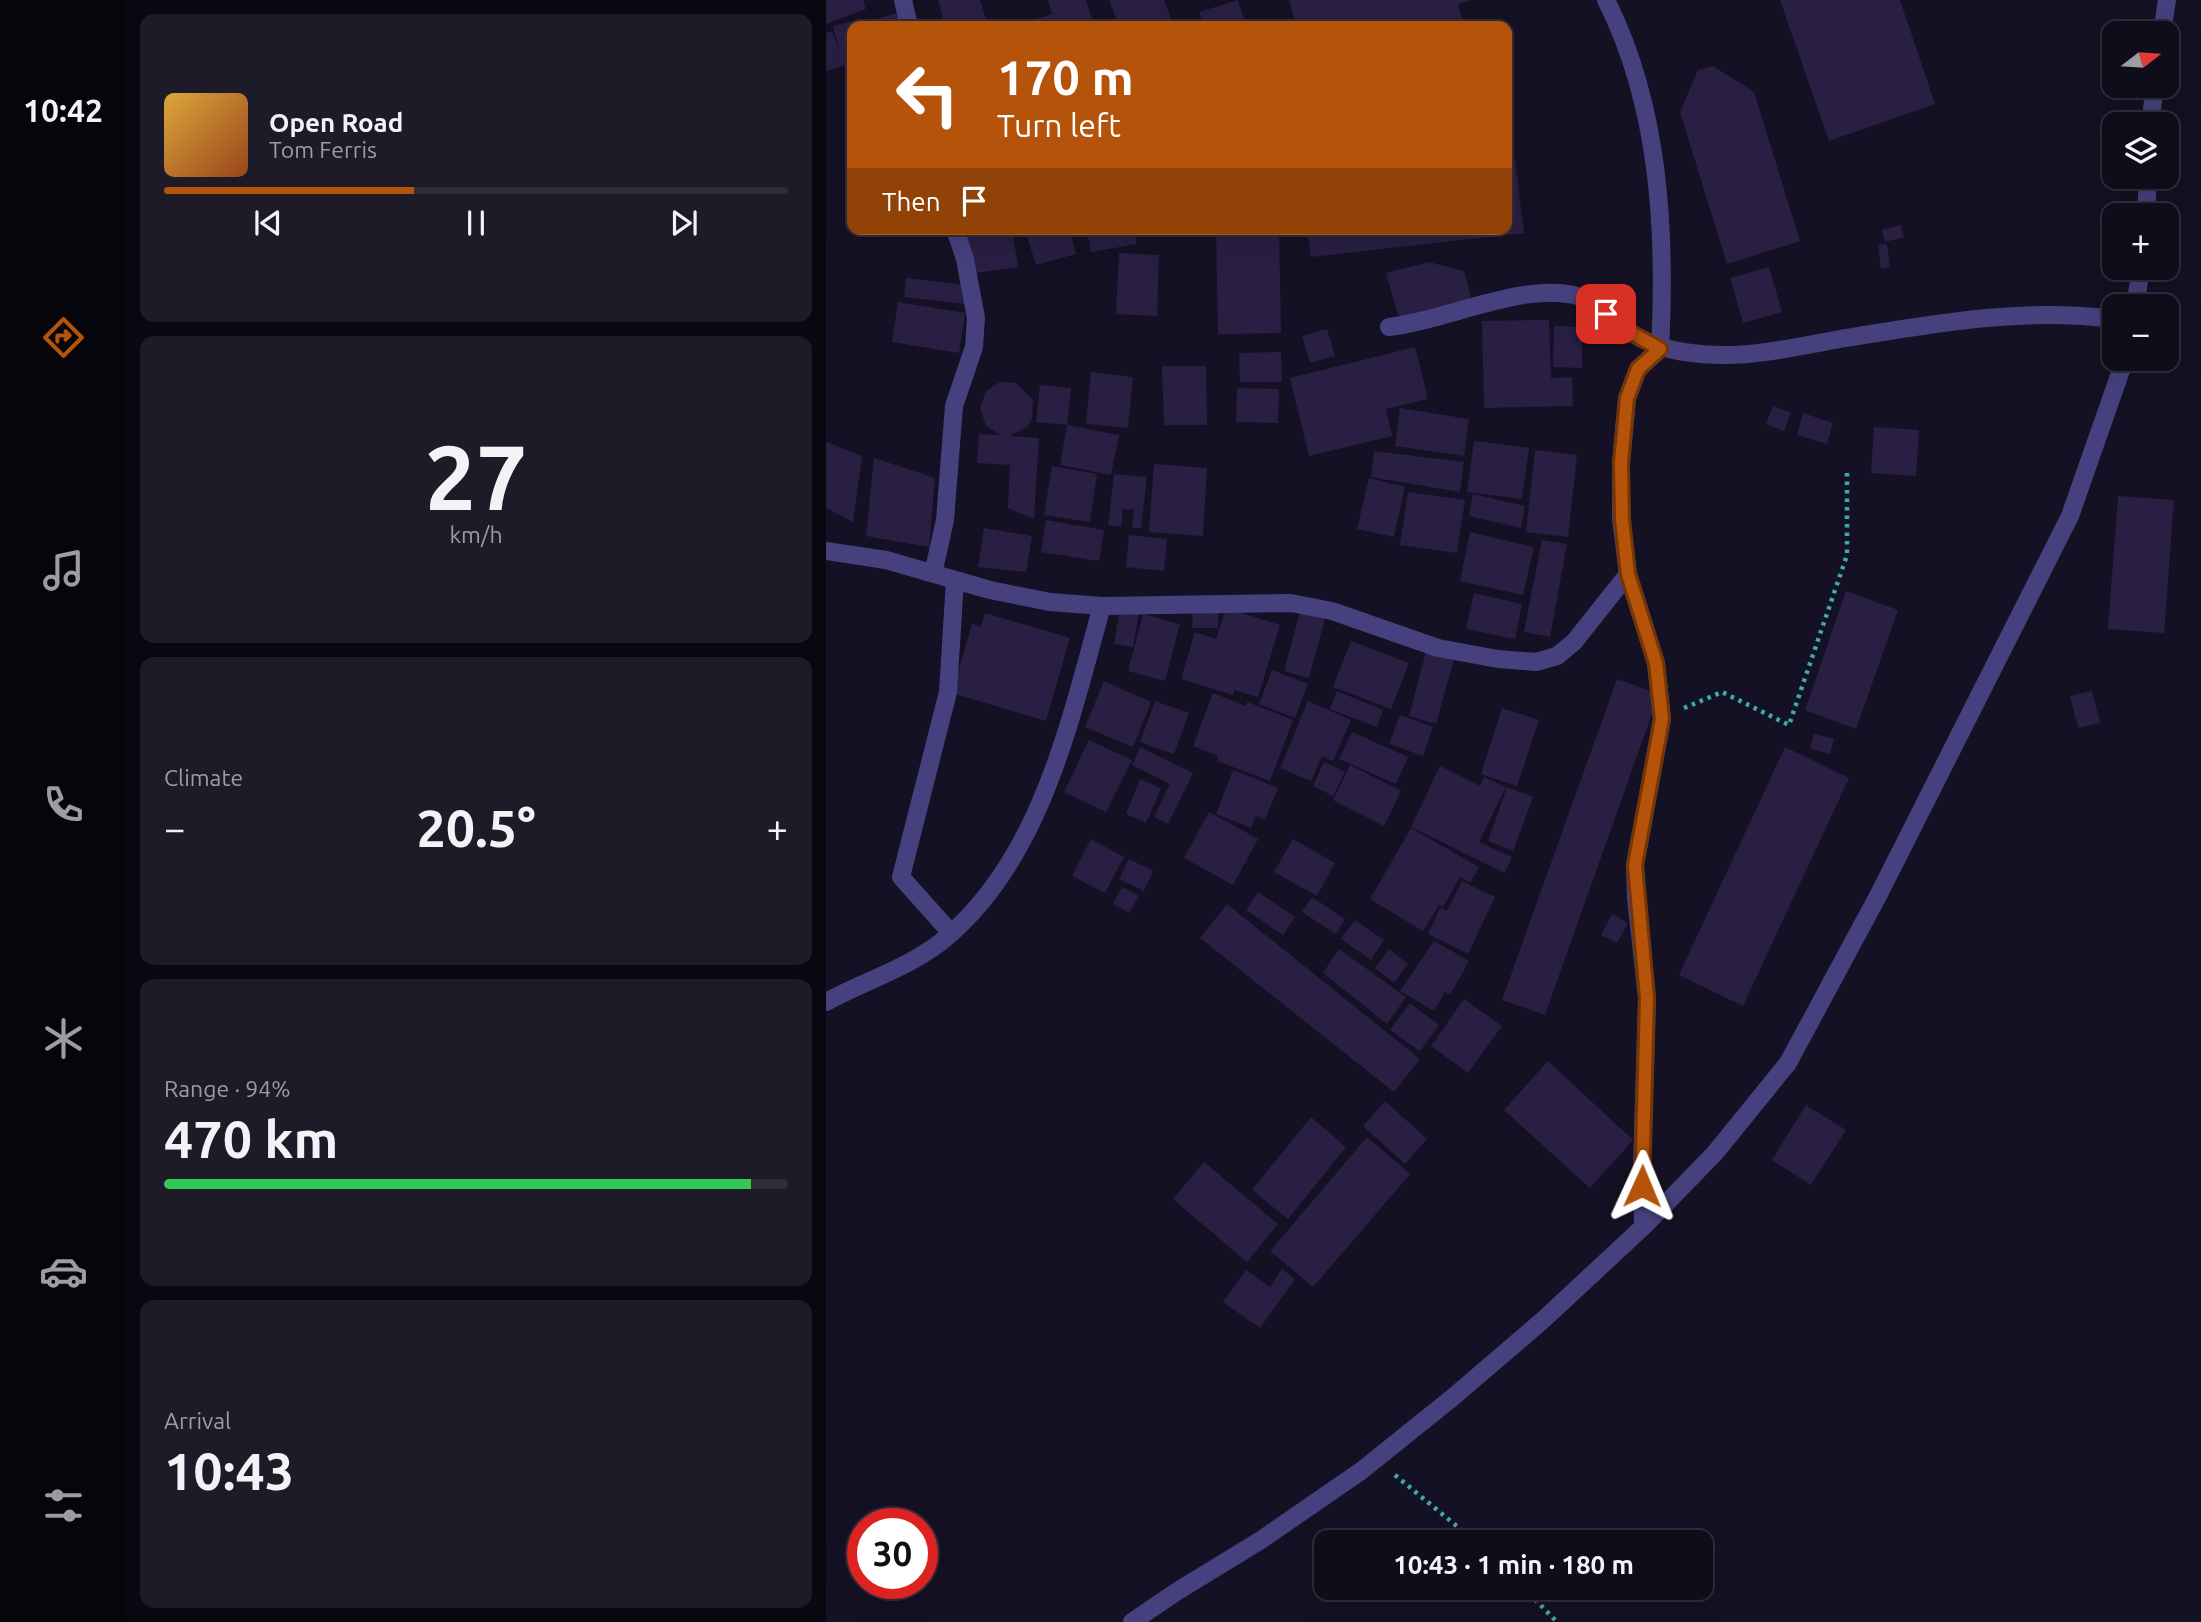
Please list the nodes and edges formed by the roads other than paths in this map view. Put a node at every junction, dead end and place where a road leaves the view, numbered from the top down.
1 (903, 0) edge
2 (1606, 0) edge
3 (2167, 0) edge
4 (908, 21) edge
5 (2164, 21) edge
6 (957, 235) edge
7 (2102, 317) edge
8 (1390, 327) dead end
9 (1660, 349) junction
10 (2121, 371) edge
11 (826, 551) edge
12 (933, 574) junction
13 (1628, 574) junction
14 (955, 580) junction
15 (1102, 606) junction
16 (951, 933) junction
17 (826, 1002) edge
18 (1643, 1227) junction
19 (1132, 1622) edge

1 - 4 street
2 - 9 street
3 - 5 street
6 - 12 street
7 - 9 street
8 - 9 street
9 - 13 street
10 - 18 street
11 - 12 street
12 - 14 street
13 - 15 street
13 - 18 street
14 - 15 street
14 - 16 street
15 - 16 street
16 - 17 street
18 - 19 street

